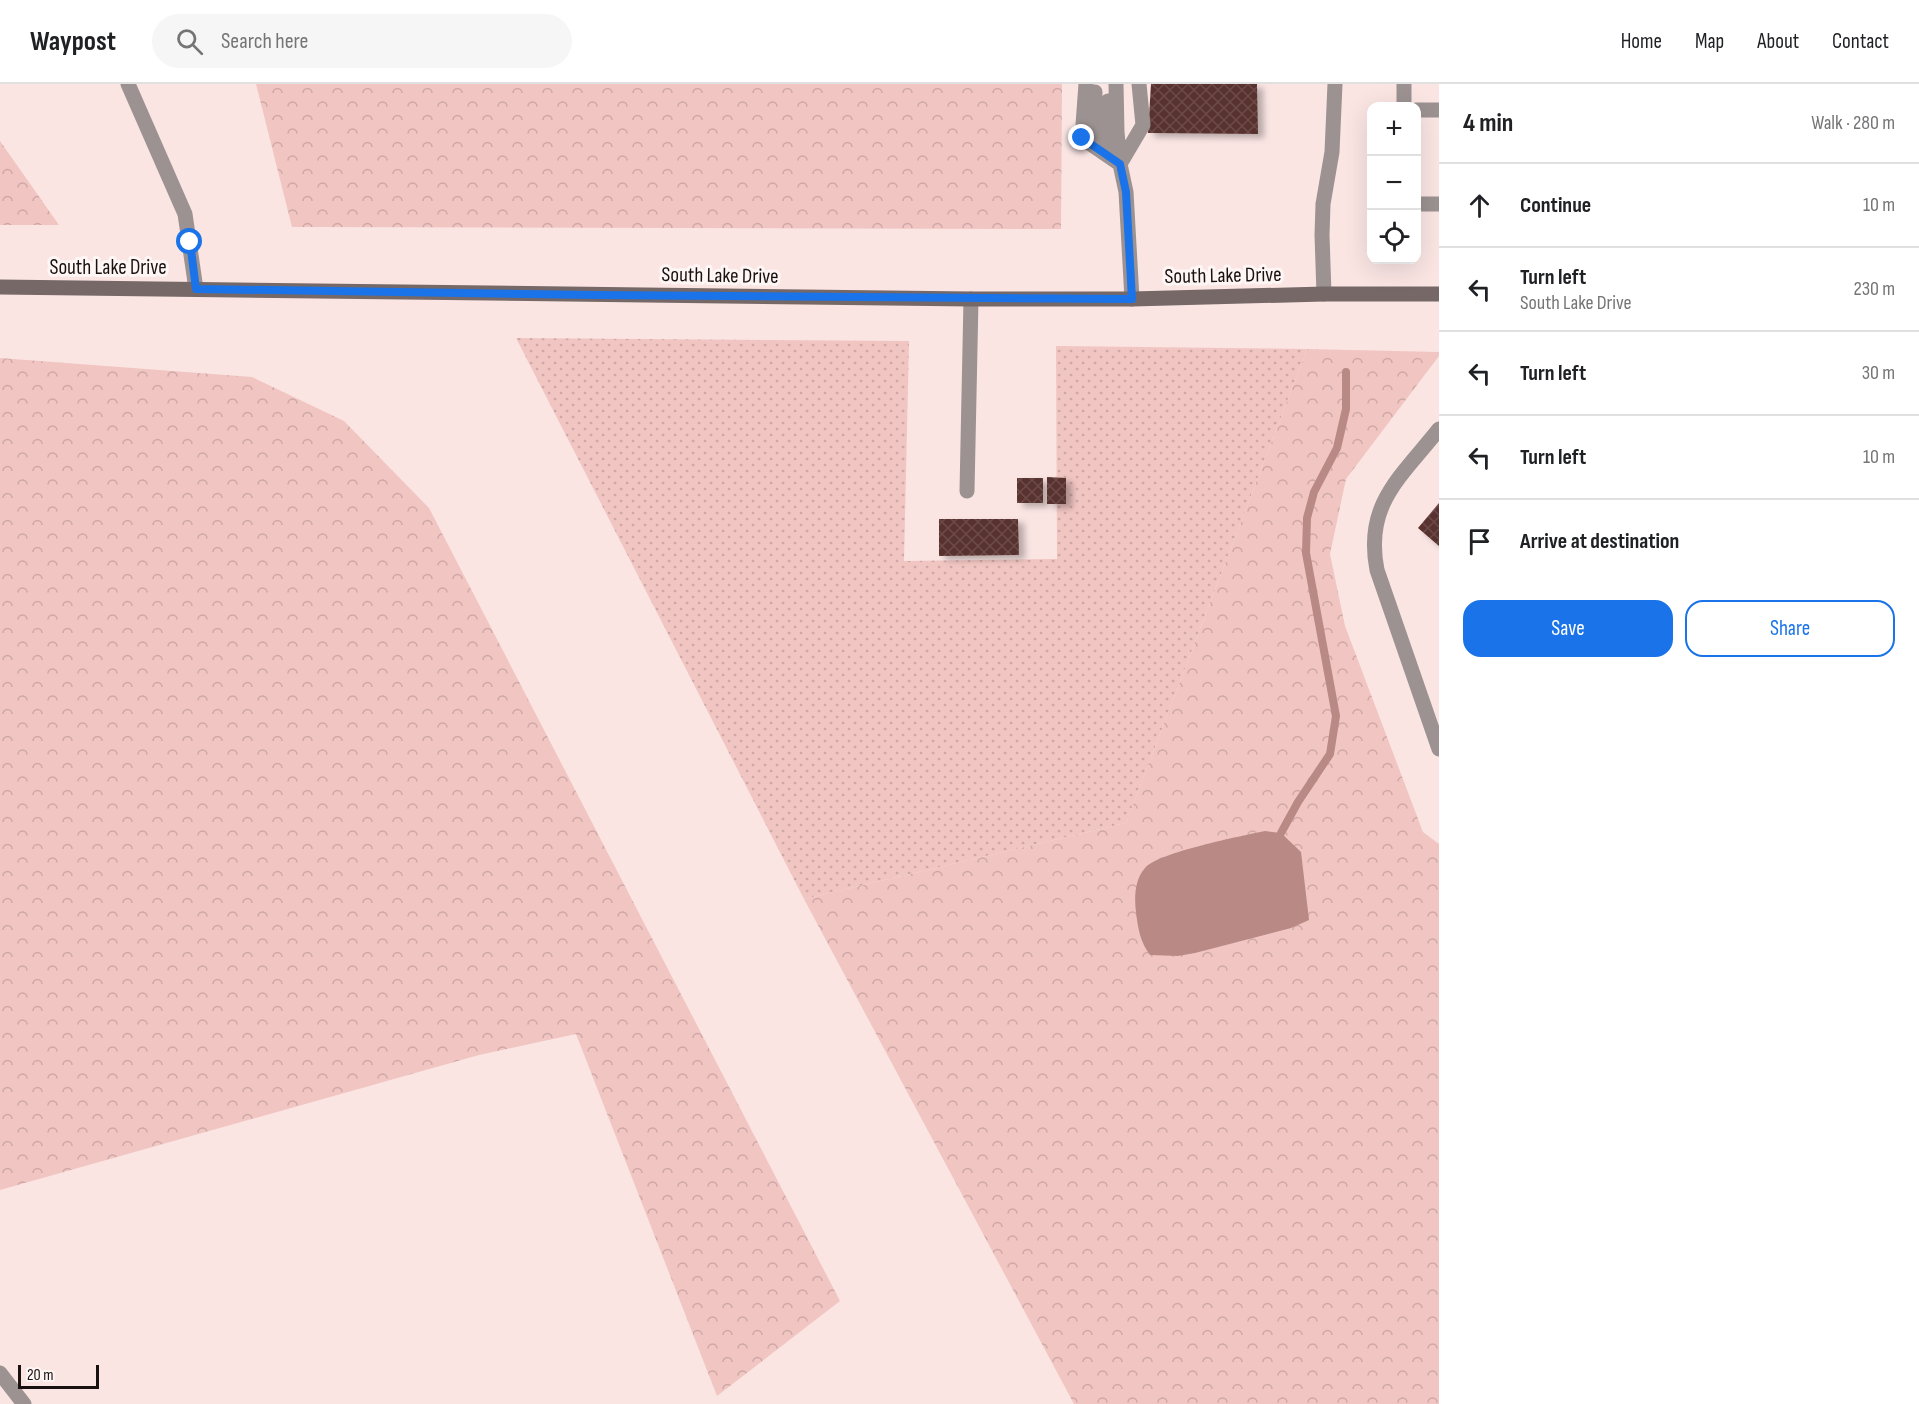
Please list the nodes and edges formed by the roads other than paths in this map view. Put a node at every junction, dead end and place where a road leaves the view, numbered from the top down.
1 (128, 84) edge
2 (1086, 84) edge
3 (1096, 84) edge
4 (1109, 84) edge
5 (1116, 84) edge
6 (1130, 84) edge
7 (1139, 84) edge
8 (1335, 84) edge
9 (1404, 84) edge
10 (1404, 102) edge
11 (1421, 110) edge
12 (1439, 110) edge
13 (1120, 164) junction
14 (1421, 204) edge
15 (1439, 204) edge
16 (0, 287) edge
17 (196, 289) junction
18 (1324, 294) junction
19 (1439, 294) edge
20 (971, 299) junction
21 (1132, 299) junction
22 (1439, 429) edge
23 (967, 491) dead end
24 (1439, 749) edge
25 (0, 1373) edge
26 (20, 1403) edge

1 - 17 street
2 - 13 street
3 - 13 street
4 - 13 street
5 - 13 street
6 - 13 street
7 - 13 street
8 - 18 street
9 - 10 street
11 - 12 street
13 - 21 street
14 - 15 street
16 - 17 main road, South Lake Drive
17 - 20 main road, South Lake Drive
18 - 19 main road, South Lake Drive
18 - 21 main road, South Lake Drive
20 - 21 main road, South Lake Drive
20 - 23 street
22 - 24 street
25 - 26 street

